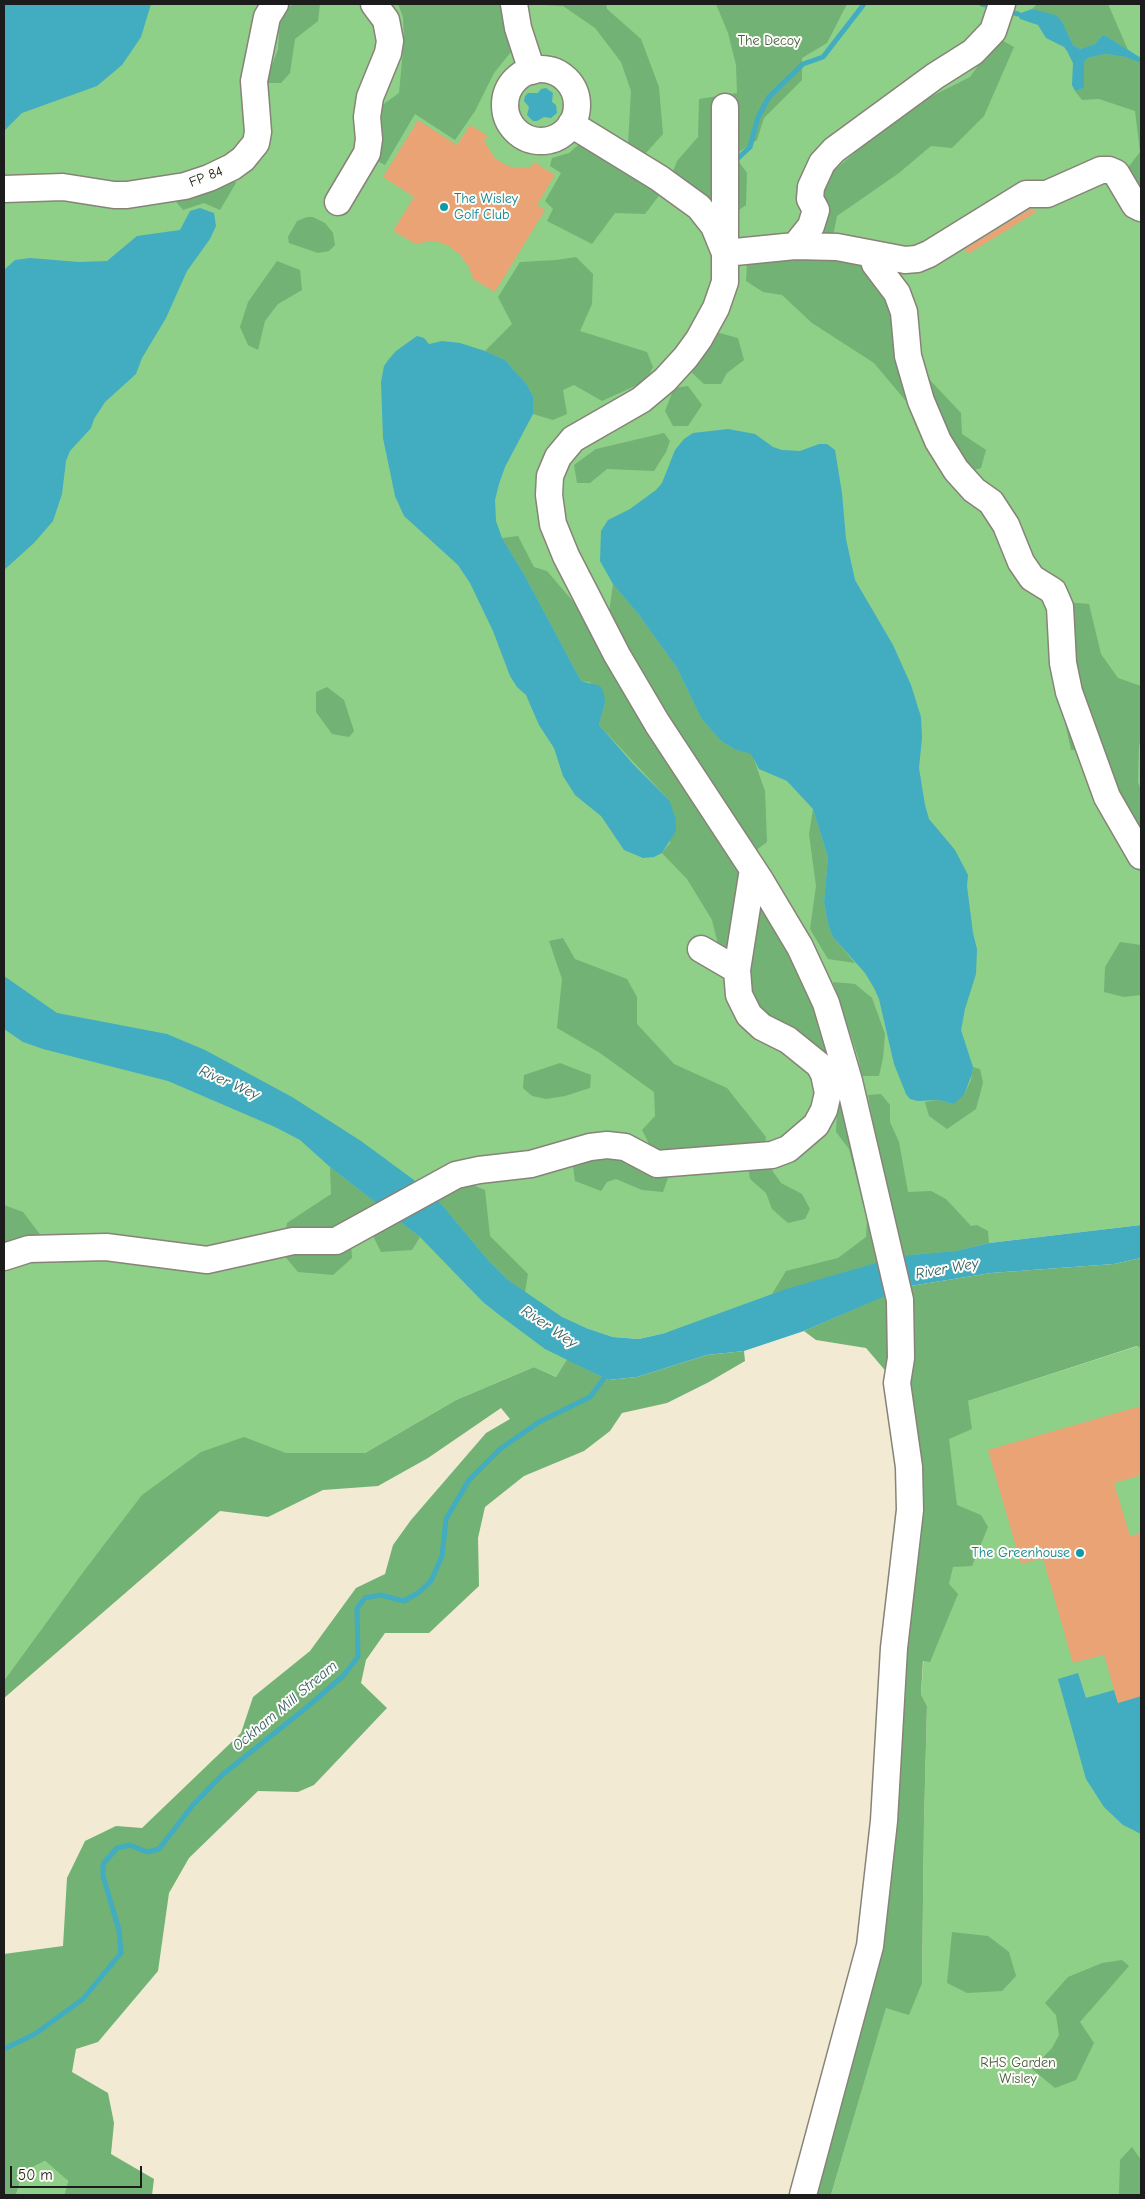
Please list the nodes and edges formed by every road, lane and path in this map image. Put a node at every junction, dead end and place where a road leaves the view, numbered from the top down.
1 (275, 4) edge
2 (358, 4) edge
3 (370, 4) edge
4 (374, 4) edge
5 (514, 4) edge
6 (1002, 4) edge
7 (532, 71) junction
8 (725, 107) dead end
9 (571, 124) junction
10 (4, 189) edge
11 (338, 202) dead end
12 (1141, 208) edge
13 (795, 246) junction
14 (725, 253) junction
15 (872, 254) junction
16 (1141, 856) edge
17 (753, 869) junction
18 (701, 949) dead end
19 (737, 970) junction
20 (4, 1257) edge
21 (803, 2195) edge

1 - 10 lane, FP 84
2 - 3 lane
4 - 11 lane
5 - 7 lane
6 - 13 lane
7 - 9 lane
7 - 9 lane
8 - 14 lane
9 - 14 lane
12 - 15 lane
13 - 14 lane
13 - 15 lane
14 - 17 lane
15 - 16 lane
17 - 19 lane
17 - 21 lane
18 - 19 lane
19 - 20 lane

